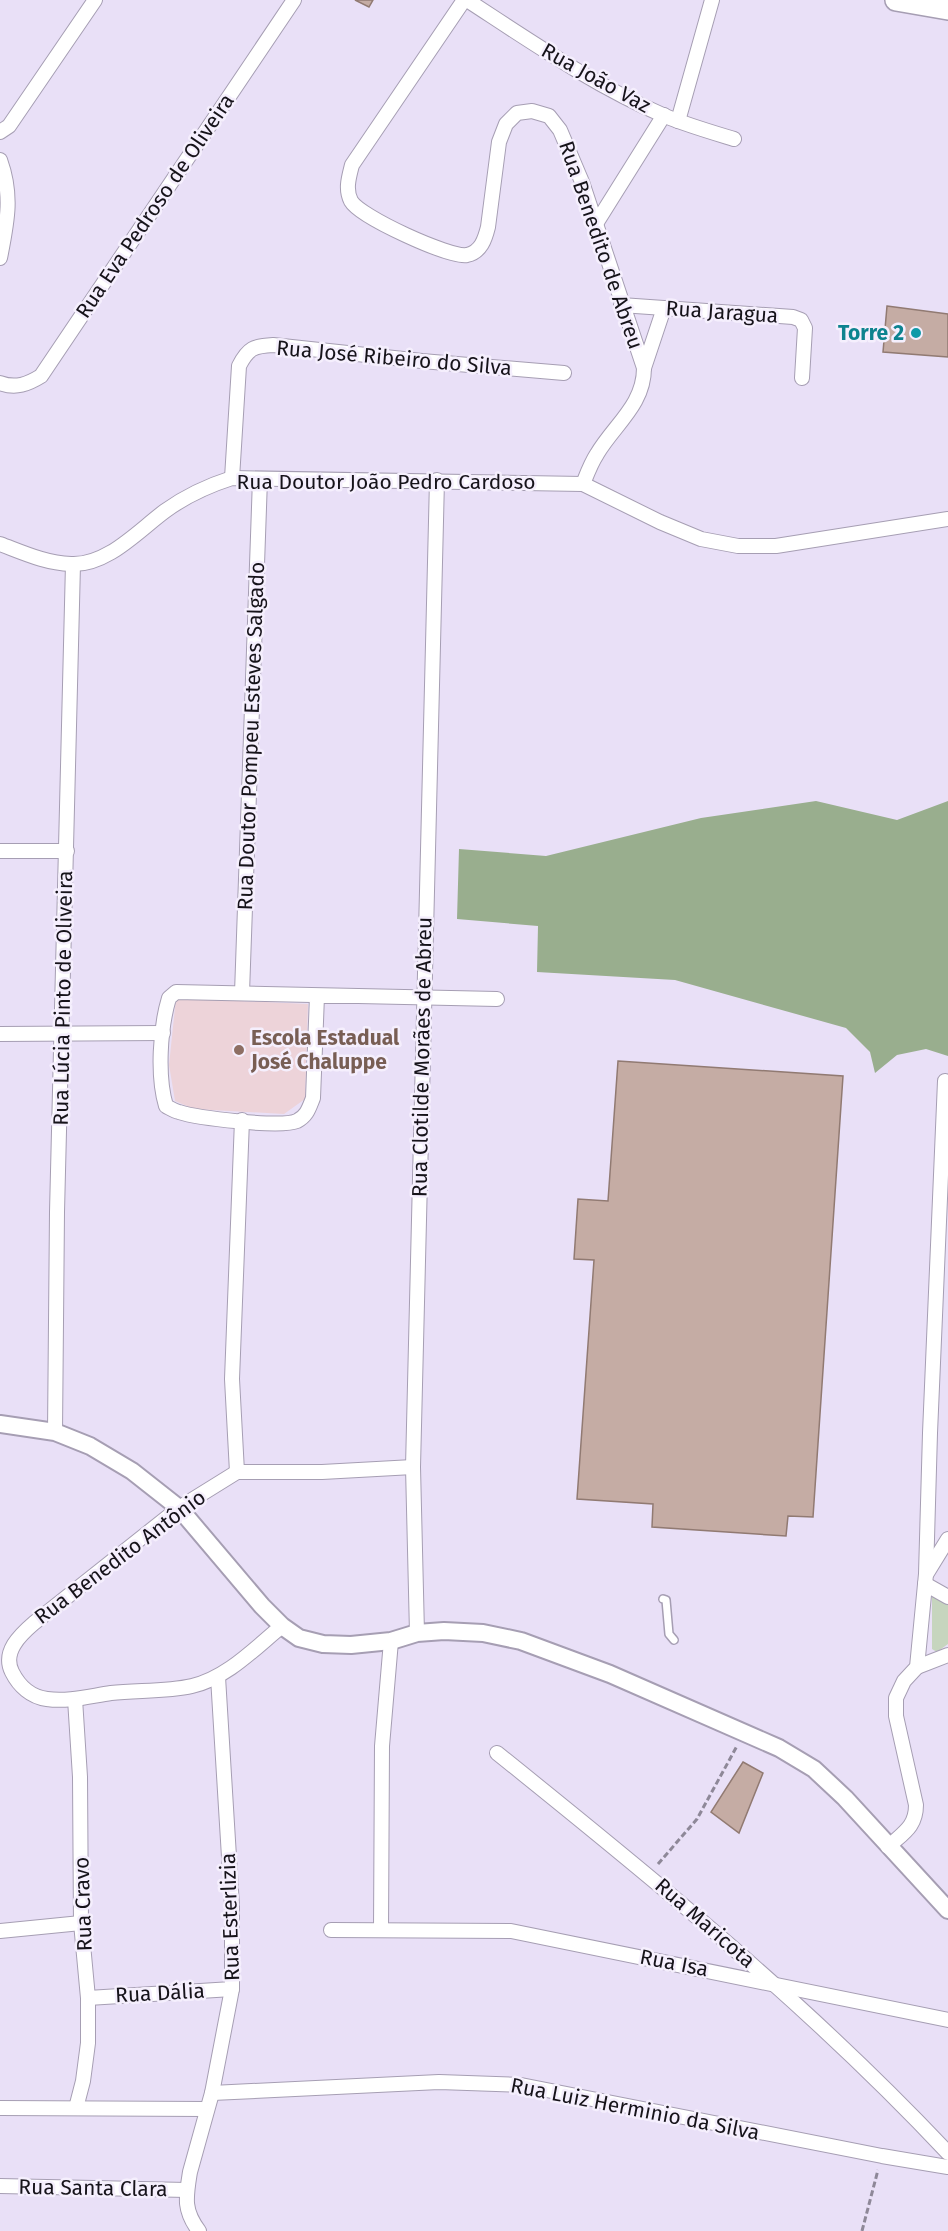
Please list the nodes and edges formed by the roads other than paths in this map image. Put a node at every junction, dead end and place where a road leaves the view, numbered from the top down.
1 (95, 0) edge
2 (294, 0) edge
3 (465, 0) edge
4 (712, 0) edge
5 (896, 0) edge
6 (948, 9) edge
7 (664, 116) junction
8 (678, 121) junction
9 (0, 132) edge
10 (734, 139) dead end
11 (0, 160) edge
12 (597, 222) junction
13 (0, 258) edge
14 (621, 305) junction
15 (664, 308) junction
16 (644, 368) junction
17 (564, 374) dead end
18 (802, 378) dead end
19 (0, 382) edge
20 (231, 478) junction
21 (260, 479) junction
22 (437, 480) junction
23 (583, 484) junction
24 (948, 519) edge
25 (0, 544) edge
26 (73, 564) junction
27 (0, 851) edge
28 (67, 851) junction
29 (242, 993) junction
30 (317, 996) junction
31 (424, 999) junction
32 (497, 999) dead end
33 (63, 1033) junction
34 (163, 1033) junction
35 (0, 1034) edge
36 (945, 1081) dead end
37 (242, 1120) junction
38 (0, 1424) edge
39 (55, 1432) junction
40 (413, 1467) junction
41 (237, 1472) junction
42 (179, 1508) junction
43 (948, 1539) edge
44 (926, 1579) junction
45 (948, 1597) edge
46 (663, 1599) dead end
47 (282, 1626) junction
48 (417, 1633) junction
49 (674, 1640) dead end
50 (391, 1641) junction
51 (948, 1655) edge
52 (917, 1667) junction
53 (218, 1677) junction
54 (75, 1698) junction
55 (497, 1753) dead end
56 (888, 1847) junction
57 (948, 1910) edge
58 (81, 1923) junction
59 (331, 1930) dead end
60 (381, 1930) junction
61 (0, 1931) edge
62 (774, 1983) junction
63 (232, 1989) junction
64 (88, 1998) junction
65 (948, 2020) edge
66 (212, 2093) junction
67 (0, 2108) edge
68 (76, 2108) junction
69 (206, 2109) junction
70 (948, 2153) edge
71 (948, 2167) edge
72 (0, 2186) edge
73 (187, 2190) junction
74 (199, 2231) edge

1 - 9 street
2 - 19 street, Rua Eva Pedroso de Oliveira
3 - 7 street, Rua João Vaz
3 - 12 street, Rua Benedito de Abreu
4 - 8 street
5 - 6 main road
7 - 8 street, Rua João Vaz
7 - 12 street
8 - 10 street, Rua João Vaz
11 - 13 street
12 - 14 street, Rua Benedito de Abreu
14 - 15 street, Rua Jaragua
14 - 16 street, Rua Benedito de Abreu
15 - 16 street
15 - 18 street, Rua Jaragua
16 - 23 street, Rua Benedito de Abreu
17 - 20 street, Rua José Ribeiro do Silva
20 - 21 street, Rua Doutor João Pedro Cardoso
20 - 26 street, Rua Doutor João Pedro Cardoso
21 - 22 street, Rua Doutor João Pedro Cardoso
21 - 29 street, Rua Doutor Pompeu Esteves Salgado
22 - 23 street, Rua Doutor João Pedro Cardoso
22 - 31 street, Rua Clotilde Morães de Abreu
23 - 24 street
25 - 26 street, Rua Doutor João Pedro Cardoso
26 - 28 street, Rua Lúcia Pinto de Oliveira
27 - 28 street
28 - 33 street, Rua Lúcia Pinto de Oliveira
29 - 30 street
29 - 34 street
30 - 31 street
30 - 37 street
31 - 32 street
31 - 40 street, Rua Clotilde Morães de Abreu
33 - 34 street
33 - 35 street
33 - 39 street, Rua Lúcia Pinto de Oliveira
34 - 37 street
36 - 44 street
37 - 41 street
38 - 39 street
39 - 42 street
40 - 41 street
40 - 48 street, Rua Clotilde Morães de Abreu
41 - 42 street, Rua Benedito Antônio
42 - 47 street
42 - 54 street, Rua Benedito Antônio
43 - 44 street
44 - 45 street
44 - 52 street
46 - 49 lane
47 - 50 street
47 - 53 street
48 - 50 street
48 - 56 street
50 - 60 street
51 - 52 street
52 - 56 street
53 - 54 street
53 - 63 street, Rua Esterlizia
54 - 58 street, Rua Cravo
55 - 62 street, Rua Maricota
56 - 57 street
58 - 61 street
58 - 64 street, Rua Cravo
59 - 60 street, Rua Isa
60 - 62 street, Rua Isa
62 - 65 street, Rua Maricota
62 - 70 street
63 - 64 street, Rua Dália
63 - 66 street, Rua Esterlizia
64 - 68 street, Rua Cravo
66 - 69 street, Rua Esterlizia
66 - 71 street, Rua Luiz Herminio da Silva
67 - 68 street
68 - 69 street
69 - 73 street, Rua Esterlizia
72 - 73 street, Rua Santa Clara
73 - 74 street, Rua Esterlizia

